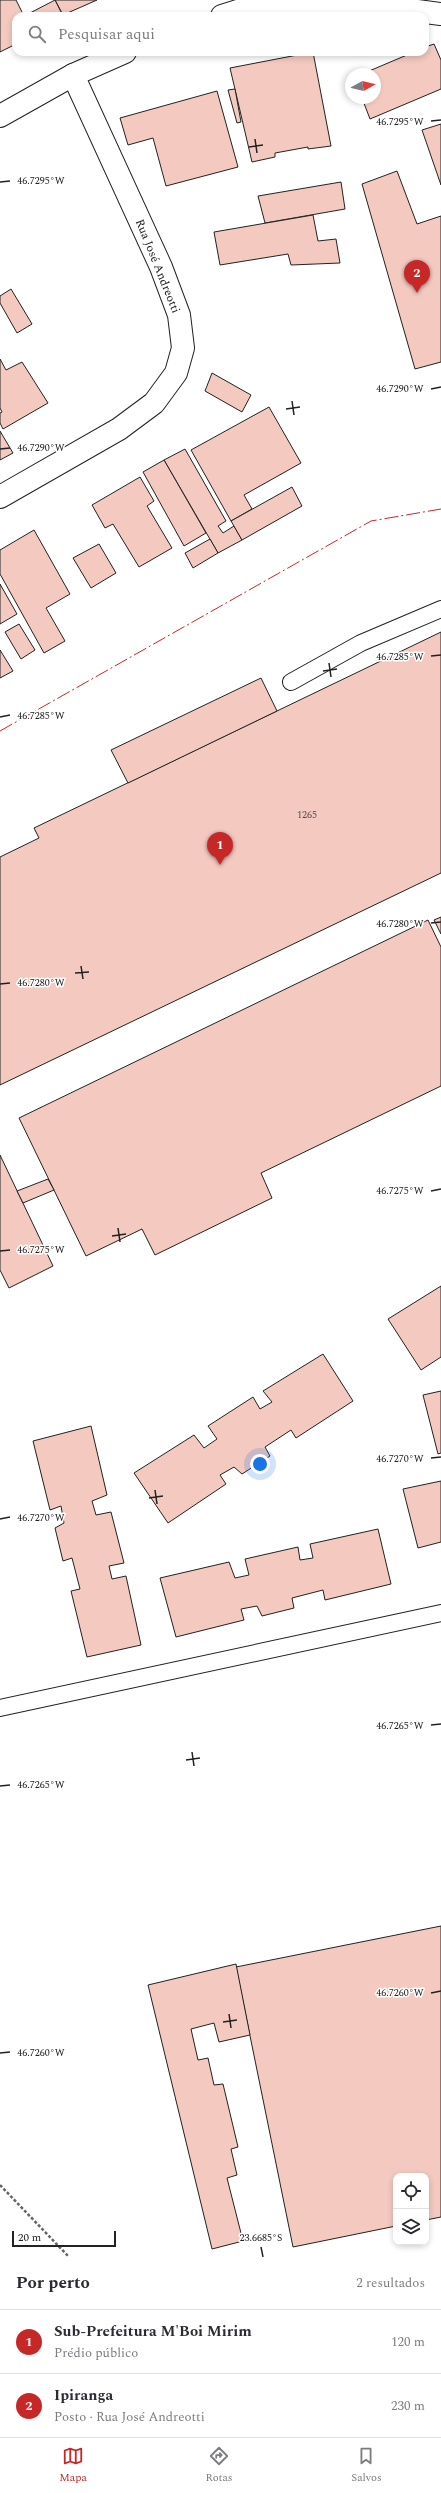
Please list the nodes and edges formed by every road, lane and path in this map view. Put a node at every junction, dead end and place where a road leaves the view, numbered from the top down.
1 (376, 3) edge
2 (234, 12) edge
3 (441, 14) edge
4 (116, 56) edge
5 (73, 74) junction
6 (0, 116) edge
7 (0, 497) edge
8 (441, 609) edge
9 (291, 682) dead end
10 (441, 1613) edge
11 (0, 1708) edge
12 (0, 2185) edge
13 (69, 2257) edge

1 - 2 street
1 - 3 street
4 - 5 street
5 - 6 street
5 - 7 street, Rua José Andreotti
8 - 9 lane
10 - 11 lane
12 - 13 path

